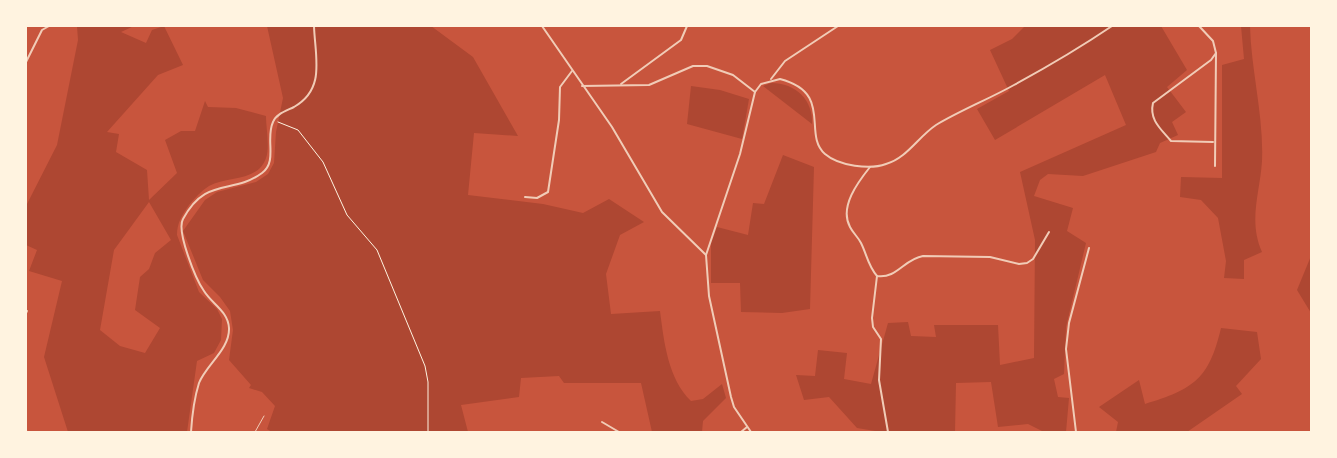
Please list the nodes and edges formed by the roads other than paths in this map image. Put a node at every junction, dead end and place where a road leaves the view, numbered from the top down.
1 (49, 26) edge
2 (314, 26) edge
3 (542, 26) edge
4 (687, 26) edge
5 (838, 26) edge
6 (1112, 26) edge
7 (1199, 26) edge
8 (1216, 53) junction
9 (26, 62) edge
10 (572, 71) junction
11 (634, 75) junction
12 (771, 79) junction
13 (621, 84) junction
14 (642, 85) junction
15 (582, 86) junction
16 (755, 92) junction
17 (1214, 142) junction
18 (1215, 166) dead end
19 (870, 167) junction
20 (525, 197) dead end
21 (1049, 232) dead end
22 (1089, 248) dead end
23 (706, 255) junction
24 (877, 276) junction
25 (264, 416) dead end
26 (602, 422) dead end
27 (747, 428) junction
28 (191, 432) edge
29 (255, 432) edge
30 (619, 432) edge
31 (741, 432) edge
32 (751, 432) edge
33 (888, 432) edge
34 (1076, 432) edge

1 - 9 street
2 - 28 street
3 - 10 street
4 - 11 street
5 - 12 street
6 - 19 street
7 - 8 street
8 - 17 street
8 - 17 street
10 - 15 street
10 - 20 street
11 - 13 street
11 - 14 street
12 - 16 street
12 - 19 street
13 - 14 street
13 - 15 street
14 - 16 street
15 - 23 street
16 - 23 street
17 - 18 street
19 - 24 street
21 - 24 street
22 - 34 street
23 - 27 street
24 - 33 street
25 - 29 lane
26 - 30 street
27 - 31 street
27 - 32 street

